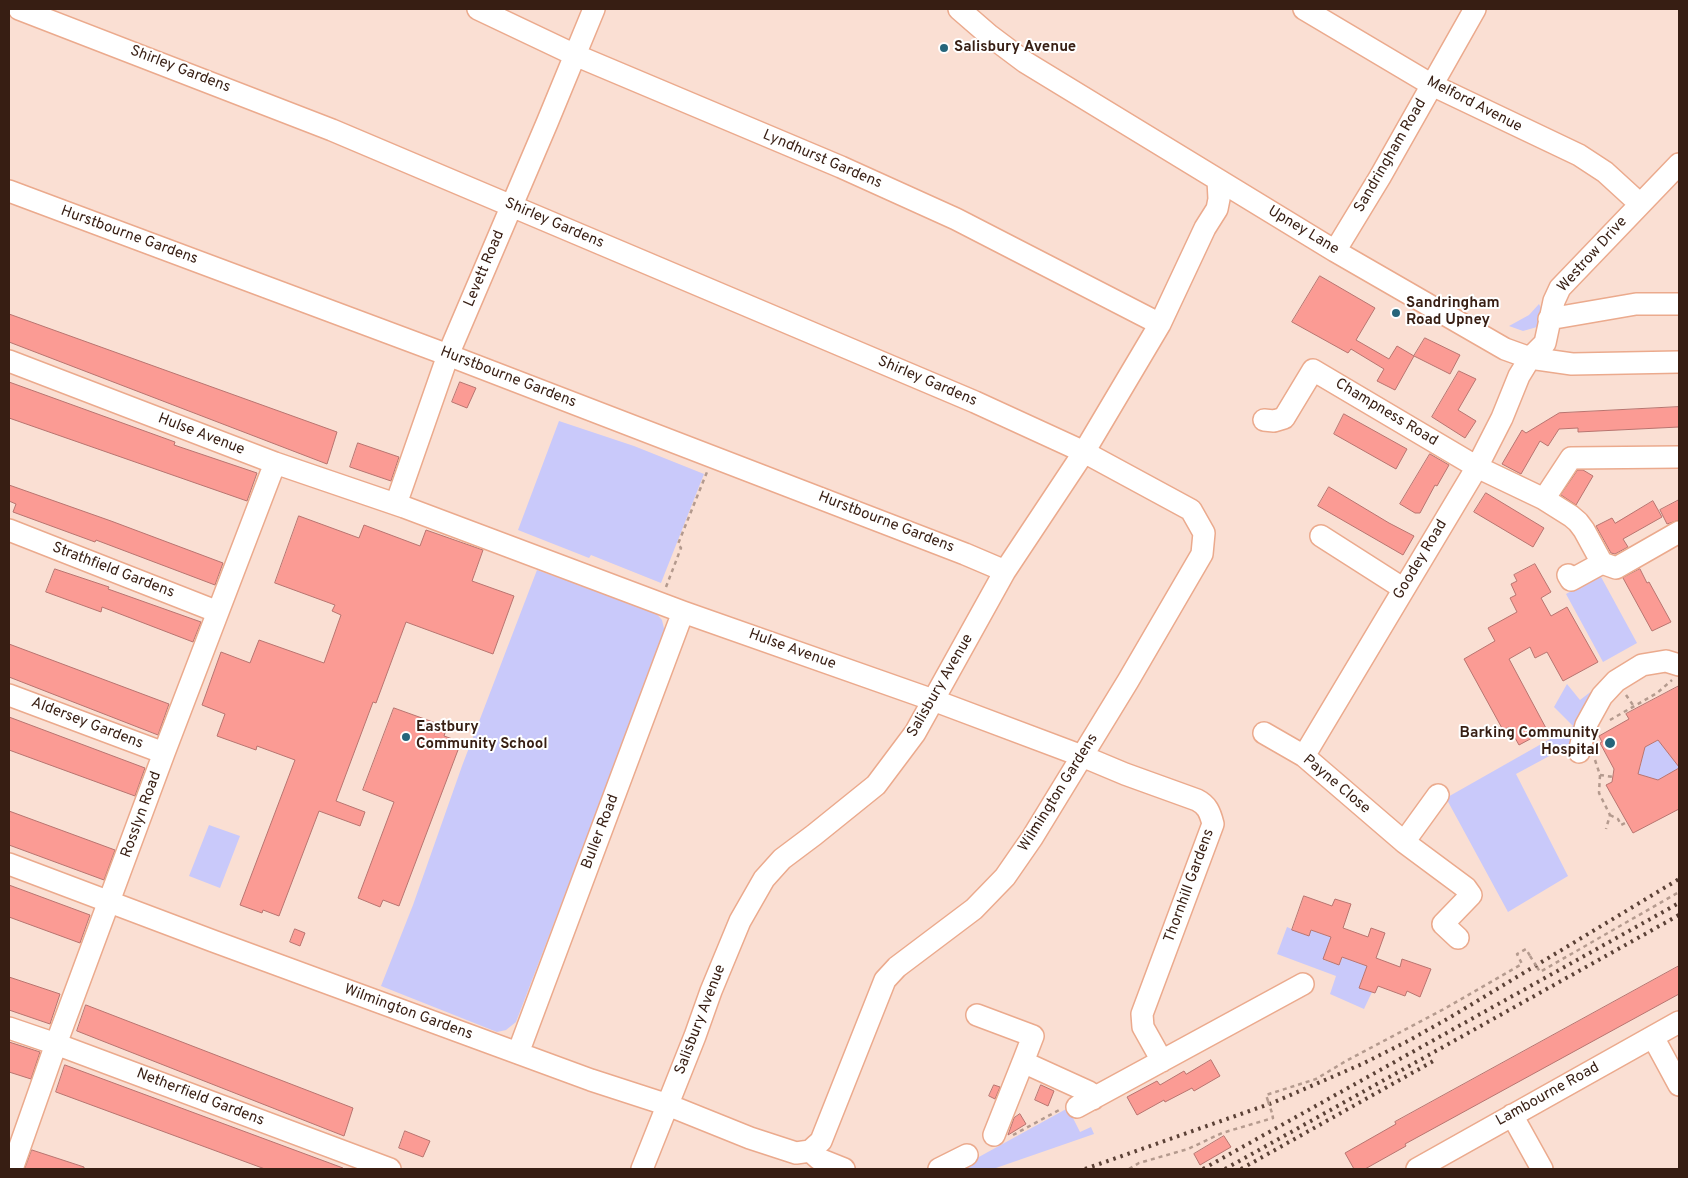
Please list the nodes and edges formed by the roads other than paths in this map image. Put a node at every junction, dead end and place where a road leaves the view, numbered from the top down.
1 (19, 9) edge
2 (478, 9) edge
3 (594, 9) edge
4 (959, 9) edge
5 (1304, 9) edge
6 (1475, 9) edge
7 (575, 55) junction
8 (1432, 85) junction
9 (1679, 164) edge
10 (1218, 180) junction
11 (9, 192) edge
12 (1640, 204) junction
13 (512, 206) junction
14 (1335, 251) junction
15 (1679, 304) edge
16 (1549, 319) junction
17 (1160, 324) junction
18 (448, 355) junction
19 (1530, 358) junction
20 (9, 361) edge
21 (1679, 362) edge
22 (1264, 420) dead end
23 (1084, 452) junction
24 (1679, 457) edge
25 (275, 463) junction
26 (1477, 467) junction
27 (1544, 499) junction
28 (396, 504) junction
29 (9, 530) edge
30 (1679, 532) edge
31 (1321, 536) dead end
32 (1602, 563) junction
33 (1005, 571) junction
34 (1569, 578) dead end
35 (1404, 589) junction
36 (218, 612) junction
37 (683, 612) junction
38 (1679, 665) edge
39 (9, 694) edge
40 (932, 700) junction
41 (1264, 733) dead end
42 (164, 753) junction
43 (1586, 754) road end
44 (1082, 756) junction
45 (1304, 756) junction
46 (1438, 796) dead end
47 (1404, 842) junction
48 (9, 864) edge
49 (110, 901) junction
50 (1458, 938) dead end
51 (1303, 984) dead end
52 (977, 1015) dead end
53 (1679, 1022) edge
54 (9, 1028) edge
55 (1653, 1036) junction
56 (56, 1044) junction
57 (518, 1053) junction
58 (1162, 1061) junction
59 (1023, 1062) junction
60 (1679, 1085) edge
61 (668, 1105) junction
62 (1512, 1115) junction
63 (1002, 1136) road end
64 (810, 1151) junction
65 (967, 1155) dead end
66 (12, 1169) edge
67 (390, 1169) edge
68 (642, 1169) edge
69 (844, 1169) edge
70 (939, 1169) edge
71 (1417, 1169) edge
72 (1542, 1169) edge

1 - 13 street, Shirley Gardens
2 - 7 street, Lyndhurst Gardens
3 - 7 street, Levett Road
4 - 10 street, Upney Lane
5 - 8 street, Melford Avenue
6 - 8 street, Sandringham Road
7 - 13 street, Levett Road
7 - 17 street, Lyndhurst Gardens
8 - 12 street, Melford Avenue
8 - 14 street, Sandringham Road
9 - 12 street, Westrow Drive
10 - 14 street, Upney Lane
10 - 17 street, Salisbury Avenue
11 - 18 street, Hurstbourne Gardens
12 - 16 street, Westrow Drive
13 - 18 street, Levett Road
13 - 23 street, Shirley Gardens
14 - 19 street, Upney Lane
15 - 16 street
16 - 19 street, Westrow Drive
17 - 23 street, Salisbury Avenue
18 - 28 street, Levett Road
18 - 33 street, Hurstbourne Gardens
19 - 21 street, Upney Lane
19 - 26 street, Goodey Road
20 - 25 street, Hulse Avenue
22 - 26 street, Champness Road
23 - 33 street, Salisbury Avenue
23 - 44 street, Wilmington Gardens
24 - 27 street
25 - 28 street, Hulse Avenue
25 - 36 street, Rosslyn Road
26 - 27 street
26 - 35 street, Goodey Road
27 - 32 street
28 - 37 street, Hulse Avenue
29 - 36 street, Strathfield Gardens
30 - 32 street
31 - 35 street
32 - 34 street
33 - 40 street, Salisbury Avenue
35 - 45 street, Goodey Road
36 - 42 street, Rosslyn Road
37 - 40 street, Hulse Avenue
37 - 57 street, Buller Road
38 - 43 street
39 - 42 street, Aldersey Gardens
40 - 44 street, Thornhill Gardens
40 - 61 street, Salisbury Avenue
41 - 45 street, Payne Close
42 - 49 street, Rosslyn Road
44 - 58 street, Thornhill Gardens
44 - 64 street, Wilmington Gardens
45 - 47 street, Payne Close
46 - 47 street
47 - 50 street, Payne Close
48 - 49 street, Wilmington Gardens
49 - 56 street, Rosslyn Road
49 - 57 street, Wilmington Gardens
51 - 58 street
52 - 59 street
53 - 55 street, Lambourne Road
54 - 56 street, Netherfield Gardens
55 - 60 street
55 - 62 street, Lambourne Road
56 - 66 street, Rosslyn Road
56 - 67 street, Netherfield Gardens
57 - 61 street, Wilmington Gardens
58 - 59 street
59 - 63 street
61 - 64 street, Wilmington Gardens
61 - 68 street, Salisbury Avenue
62 - 71 street, Lambourne Road
62 - 72 street
64 - 69 street, Wilmington Gardens
65 - 70 street

